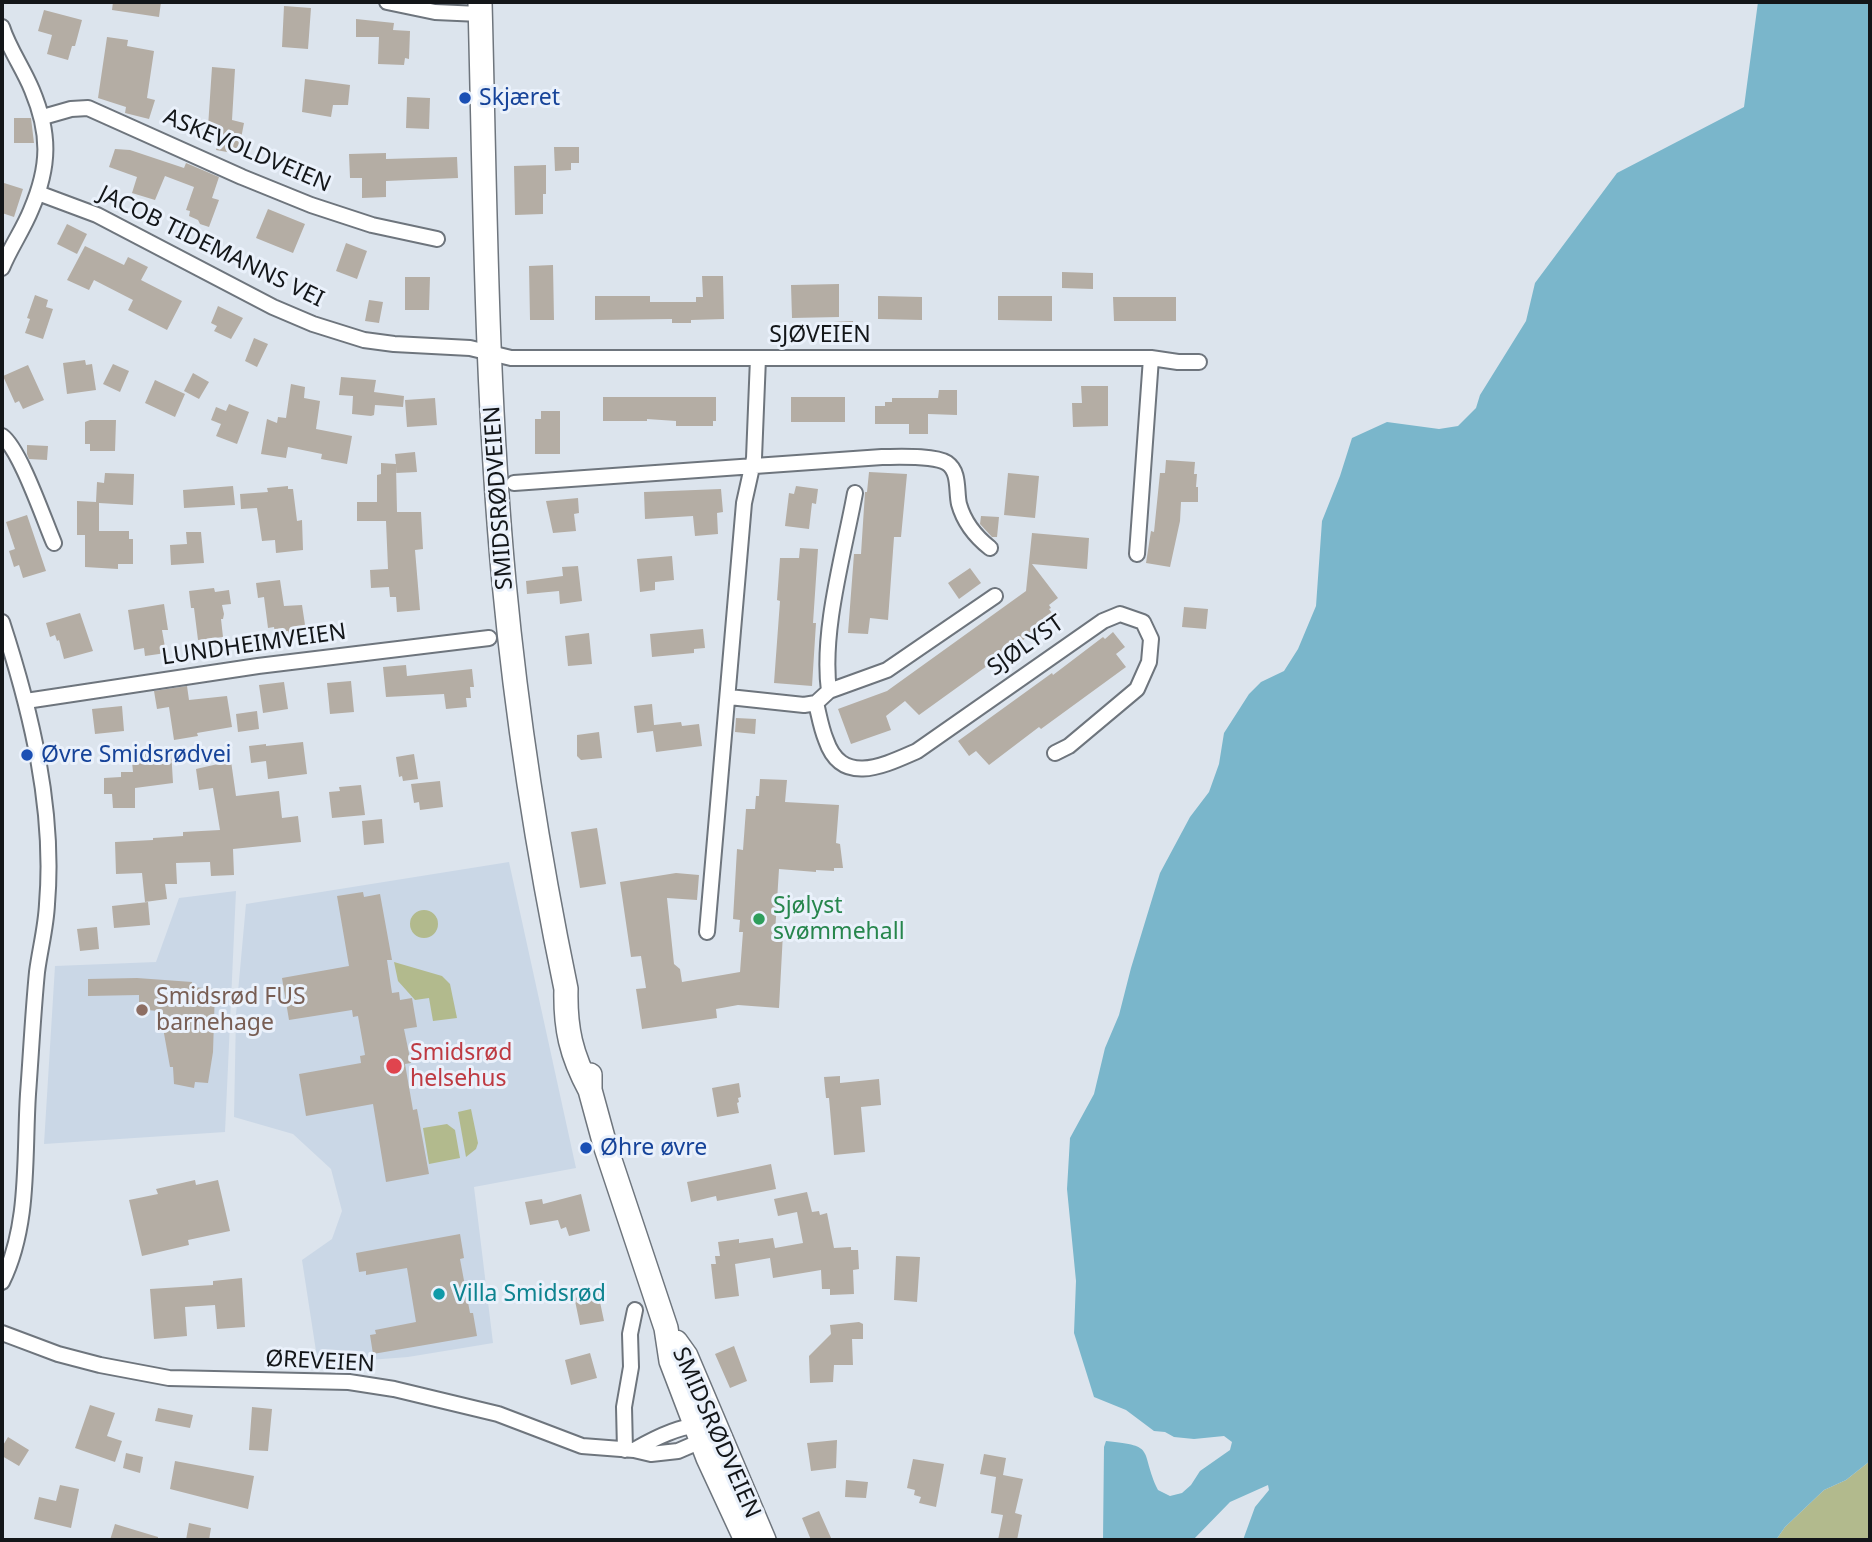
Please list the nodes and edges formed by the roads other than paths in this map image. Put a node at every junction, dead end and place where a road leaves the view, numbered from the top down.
1 (387, 2) edge
2 (480, 8) edge
3 (2, 27) edge
4 (43, 117) junction
5 (38, 193) junction
6 (437, 239) dead end
7 (2, 268) edge
8 (489, 353) junction
9 (758, 358) junction
10 (1151, 358) junction
11 (1199, 362) dead end
12 (2, 436) edge
13 (753, 464) junction
14 (514, 483) dead end
15 (855, 493) dead end
16 (54, 543) dead end
17 (990, 548) dead end
18 (1137, 554) dead end
19 (995, 596) dead end
20 (2, 622) edge
21 (489, 638) dead end
22 (829, 691) junction
23 (729, 697) junction
24 (26, 701) junction
25 (816, 703) junction
26 (1055, 753) dead end
27 (707, 932) dead end
28 (2, 1282) edge
29 (635, 1310) dead end
30 (2, 1333) edge
31 (705, 1433) junction
32 (630, 1450) junction
33 (746, 1540) edge
34 (764, 1540) edge

1 - 2 street
2 - 8 main road, SMIDSRØDVEIEN
3 - 4 street
4 - 5 street
4 - 6 street, ASKEVOLDVEIEN
5 - 7 street
5 - 8 street, JACOB TIDEMANNS VEI
8 - 9 street, SJØVEIEN
8 - 31 main road, SMIDSRØDVEIEN
9 - 10 street, SJØVEIEN
9 - 13 street
10 - 11 street, SJØVEIEN
10 - 18 street
12 - 16 street
13 - 14 street, SMIDSRØDVEIEN
13 - 17 street
13 - 23 street
15 - 22 street
19 - 22 street
20 - 24 street
21 - 24 street, LUNDHEIMVEIEN
22 - 25 street
23 - 25 street
23 - 27 street
24 - 28 street
25 - 26 street, SJØLYST
29 - 32 street
30 - 32 street, ØREVEIEN
31 - 32 street, ØREVEIEN
31 - 33 main road, SMIDSRØDVEIEN
31 - 34 main road, SMIDSRØDVEIEN

